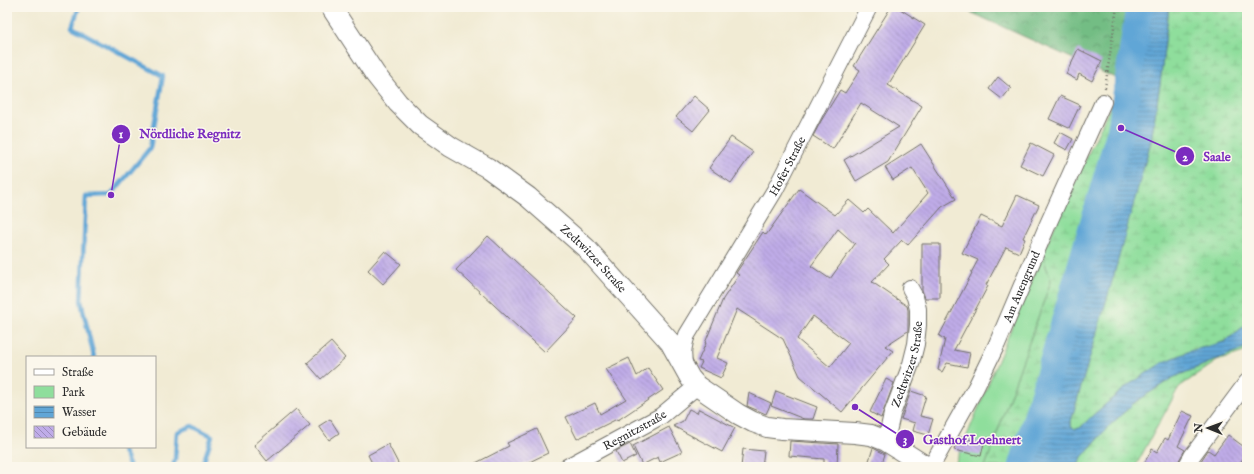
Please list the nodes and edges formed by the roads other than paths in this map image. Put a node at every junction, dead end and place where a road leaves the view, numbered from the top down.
1 (332, 7) edge
2 (869, 7) edge
3 (1103, 102) road end
4 (910, 288) dead end
5 (696, 320) junction
6 (660, 331) junction
7 (692, 379) junction
8 (1247, 382) edge
9 (886, 441) junction
10 (567, 467) edge
11 (927, 467) edge
12 (931, 467) edge
13 (1186, 467) edge

1 - 6 street, Zedtwitzer Straße
2 - 5 street, Hofer Straße
3 - 12 street, Am Auengrund
4 - 9 street, Zedtwitzer Straße
5 - 6 street, Hofer Straße
5 - 7 street, Hofer Straße
6 - 7 street, Zedtwitzer Straße
7 - 9 street, Zedtwitzer Straße
7 - 10 street, Regnitzstraße
8 - 13 street
9 - 11 street, Zedtwitzer Straße

